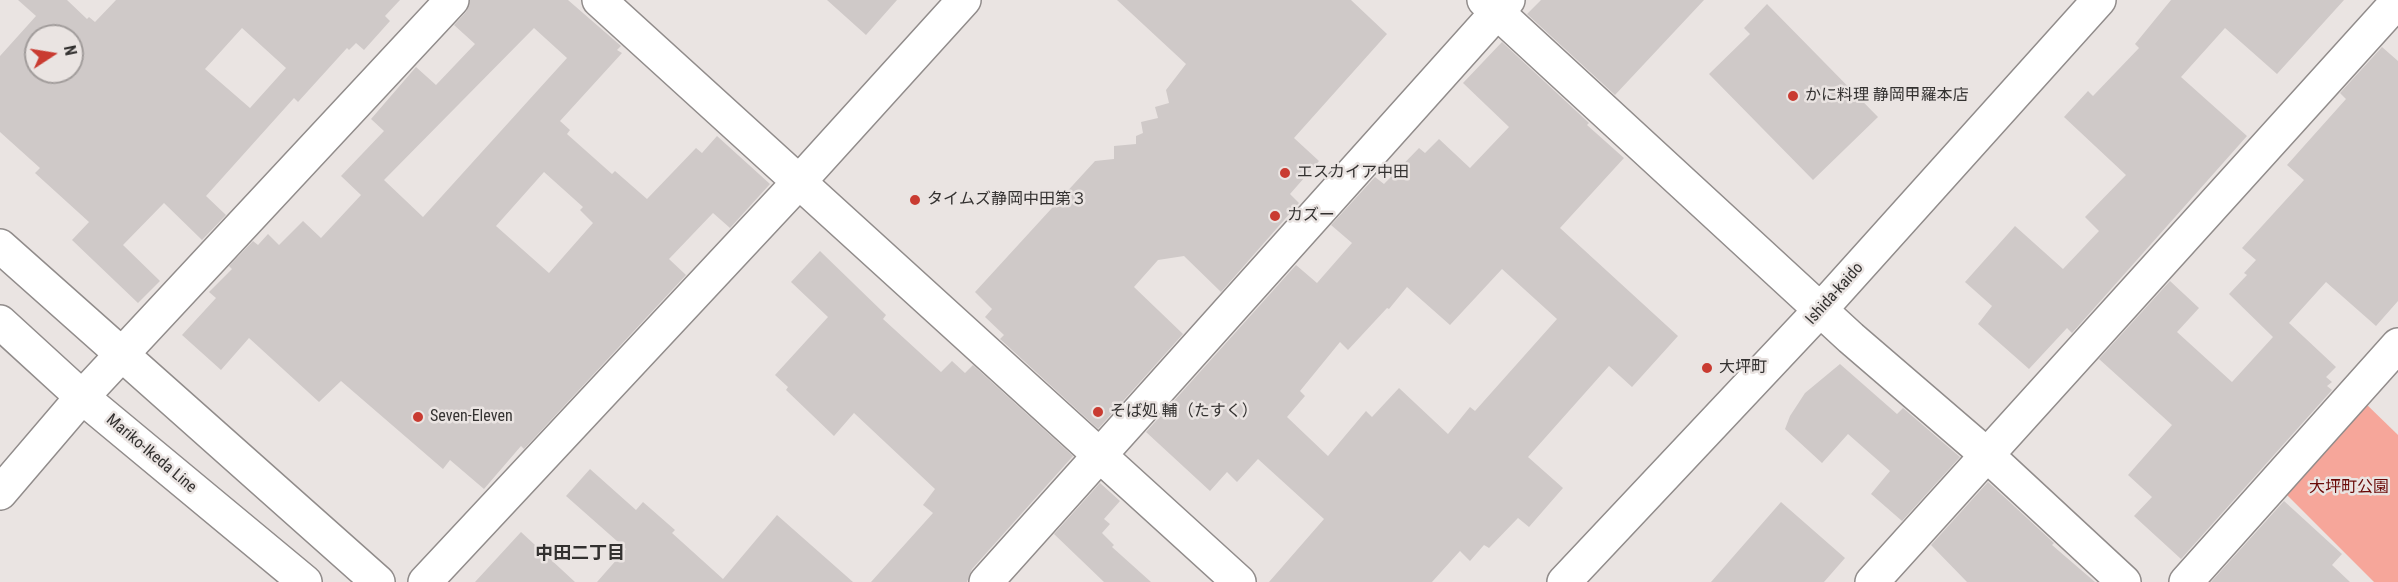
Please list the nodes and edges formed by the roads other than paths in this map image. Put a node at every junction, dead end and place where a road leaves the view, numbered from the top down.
1 (452, 0) edge
2 (599, 0) edge
3 (964, 0) edge
4 (2099, 0) edge
5 (2395, 3) edge
6 (1496, 4) edge
7 (798, 183) junction
8 (0, 246) edge
9 (1821, 309) junction
10 (0, 322) edge
11 (2398, 345) edge
12 (122, 355) junction
13 (82, 397) junction
14 (1101, 455) junction
15 (1987, 455) junction
16 (0, 493) edge
17 (305, 582) edge
18 (378, 582) edge
19 (425, 582) edge
20 (986, 582) edge
21 (1239, 582) edge
22 (1564, 582) edge
23 (1872, 582) edge
24 (2124, 582) edge
25 (2186, 582) edge

1 - 12 street
2 - 7 street
3 - 7 street
4 - 9 street, Ishida-kaido
5 - 15 street
6 - 9 street
6 - 14 street
7 - 14 street
7 - 19 street
8 - 12 street
9 - 15 street
9 - 22 street, Ishida-kaido
10 - 13 street, Mariko-Ikeda Line
11 - 25 street
12 - 13 street
12 - 18 street
13 - 16 street
13 - 17 street, Mariko-Ikeda Line
14 - 20 street
14 - 21 street
15 - 23 street
15 - 24 street

